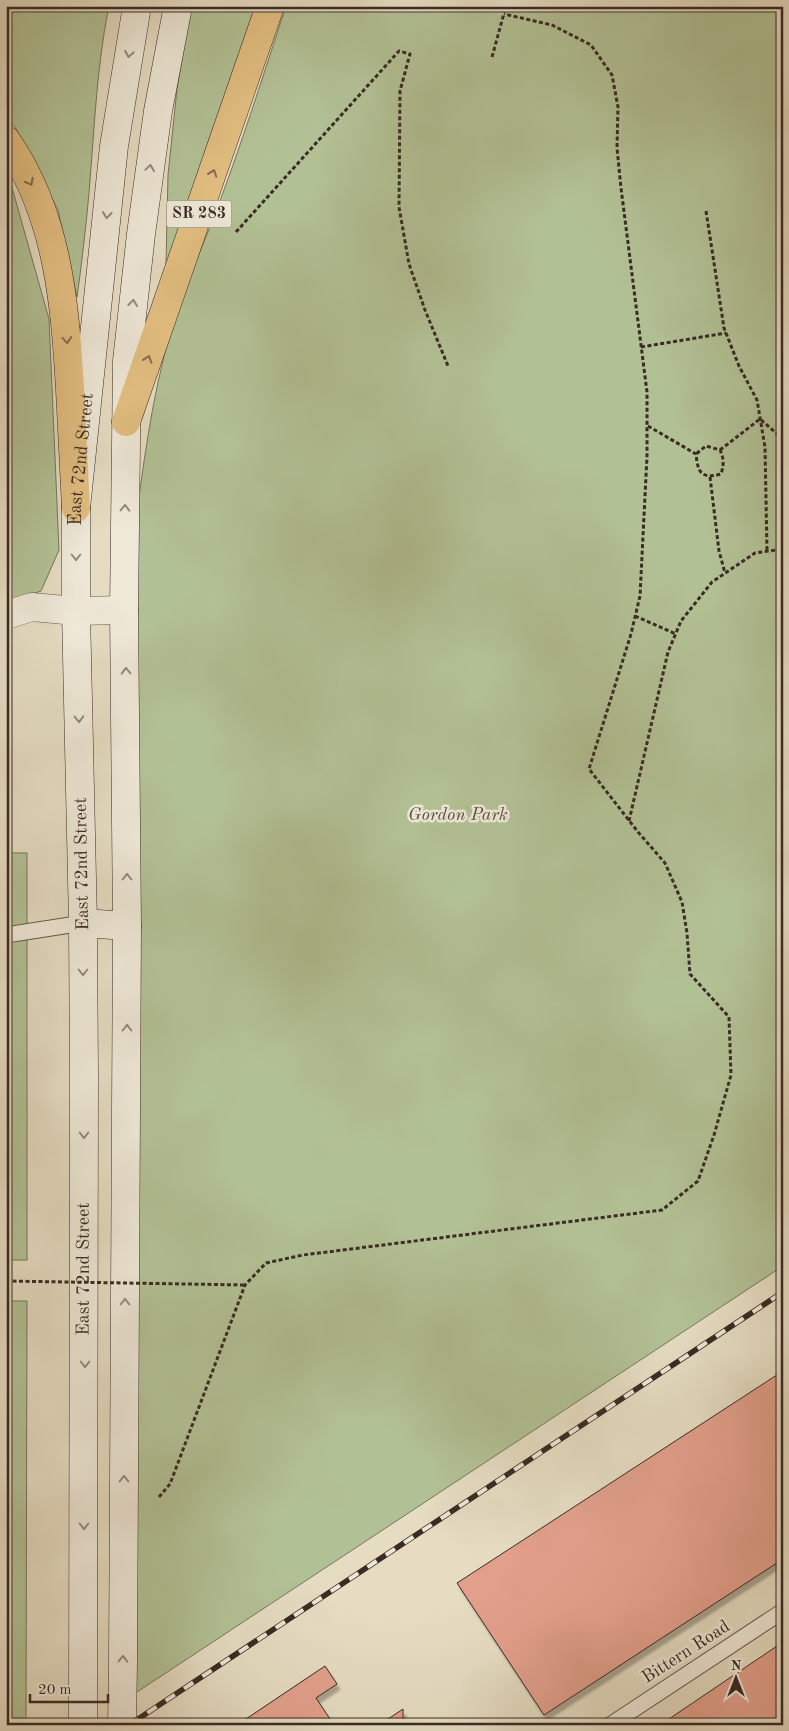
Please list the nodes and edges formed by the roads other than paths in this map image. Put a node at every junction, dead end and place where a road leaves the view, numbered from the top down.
1 (137, 6) edge
2 (178, 6) edge
3 (270, 6) edge
4 (6, 140) edge
5 (126, 422) junction
6 (76, 508) junction
7 (124, 610) junction
8 (76, 611) junction
9 (6, 616) edge
10 (83, 923) junction
11 (127, 926) junction
12 (6, 935) edge
13 (783, 1612) edge
14 (83, 1725) edge
15 (122, 1725) edge
16 (610, 1725) edge

1 -> 6 main road, East 72nd Street
5 -> 2 main road
5 -> 3 highway, SR 283
4 -> 6 highway
7 -> 5 main road, SR 283
6 -> 8 main road, East 72nd Street
7 - 8 main road
11 -> 7 main road, SR 283
8 - 9 main road
8 -> 10 main road, East 72nd Street
10 - 11 main road
10 - 12 lane
10 -> 14 main road, East 72nd Street
15 -> 11 main road, SR 283
13 - 16 lane, Bittern Road

